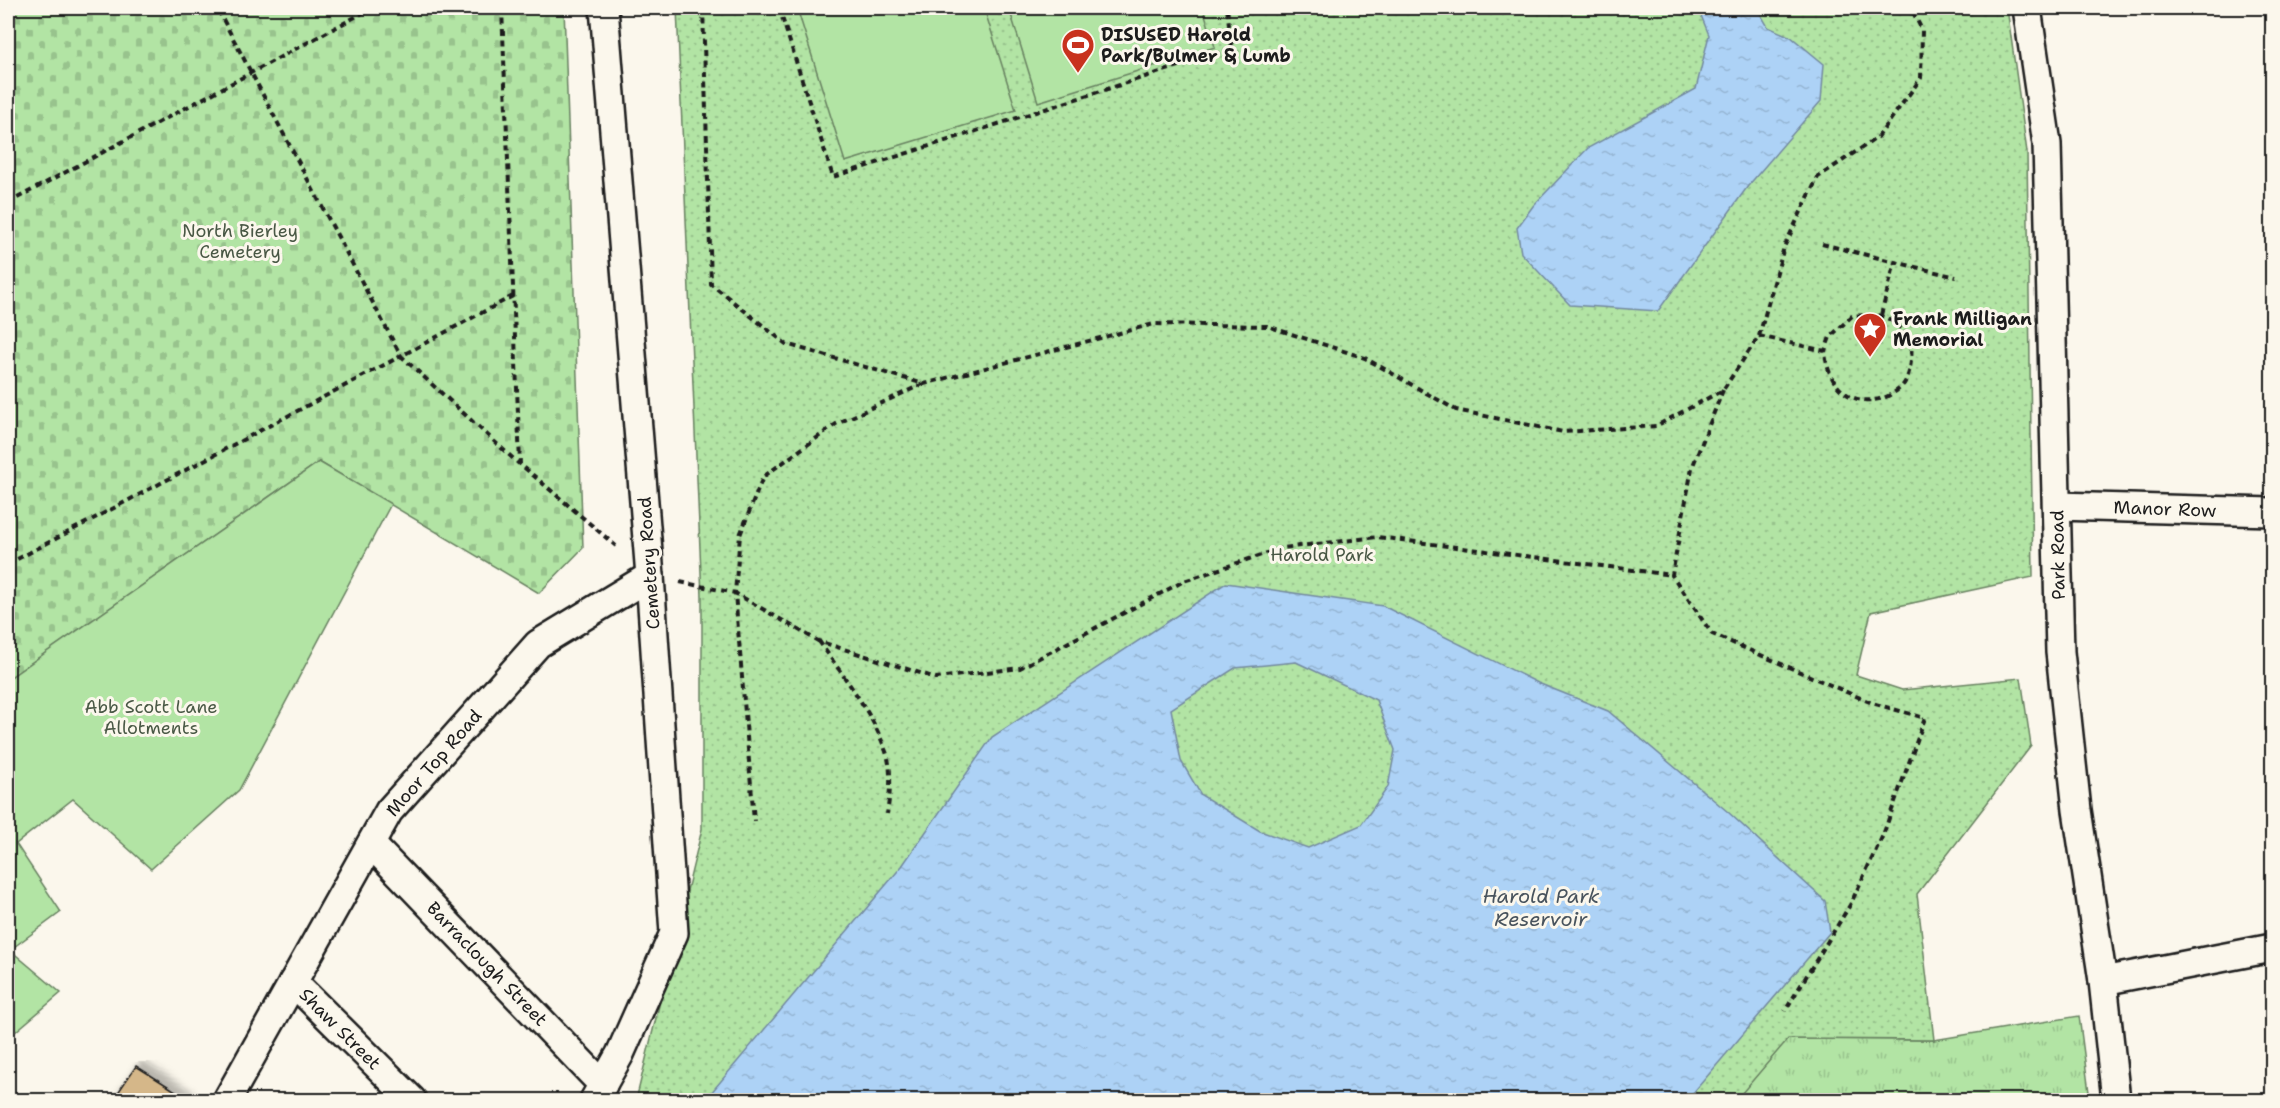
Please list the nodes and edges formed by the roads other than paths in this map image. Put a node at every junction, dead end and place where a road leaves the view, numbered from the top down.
1 (604, 8) edge
2 (2027, 8) edge
3 (2057, 506) junction
4 (2272, 512) edge
5 (650, 576) junction
6 (371, 844) junction
7 (2272, 948) edge
8 (2103, 981) junction
9 (294, 982) junction
10 (599, 1093) edge
11 (227, 1101) edge
12 (412, 1101) edge
13 (2116, 1101) edge

1 - 5 street, Cemetery Road
2 - 3 street, Park Road
3 - 4 street, Manor Row
3 - 8 street, Park Road
5 - 6 street, Moor Top Road
5 - 10 street, Cemetery Road
6 - 9 street, Moor Top Road
6 - 10 street, Barraclough Street
7 - 8 street
8 - 13 street, Park Road
9 - 11 street, Moor Top Road
9 - 12 street, Shaw Street

